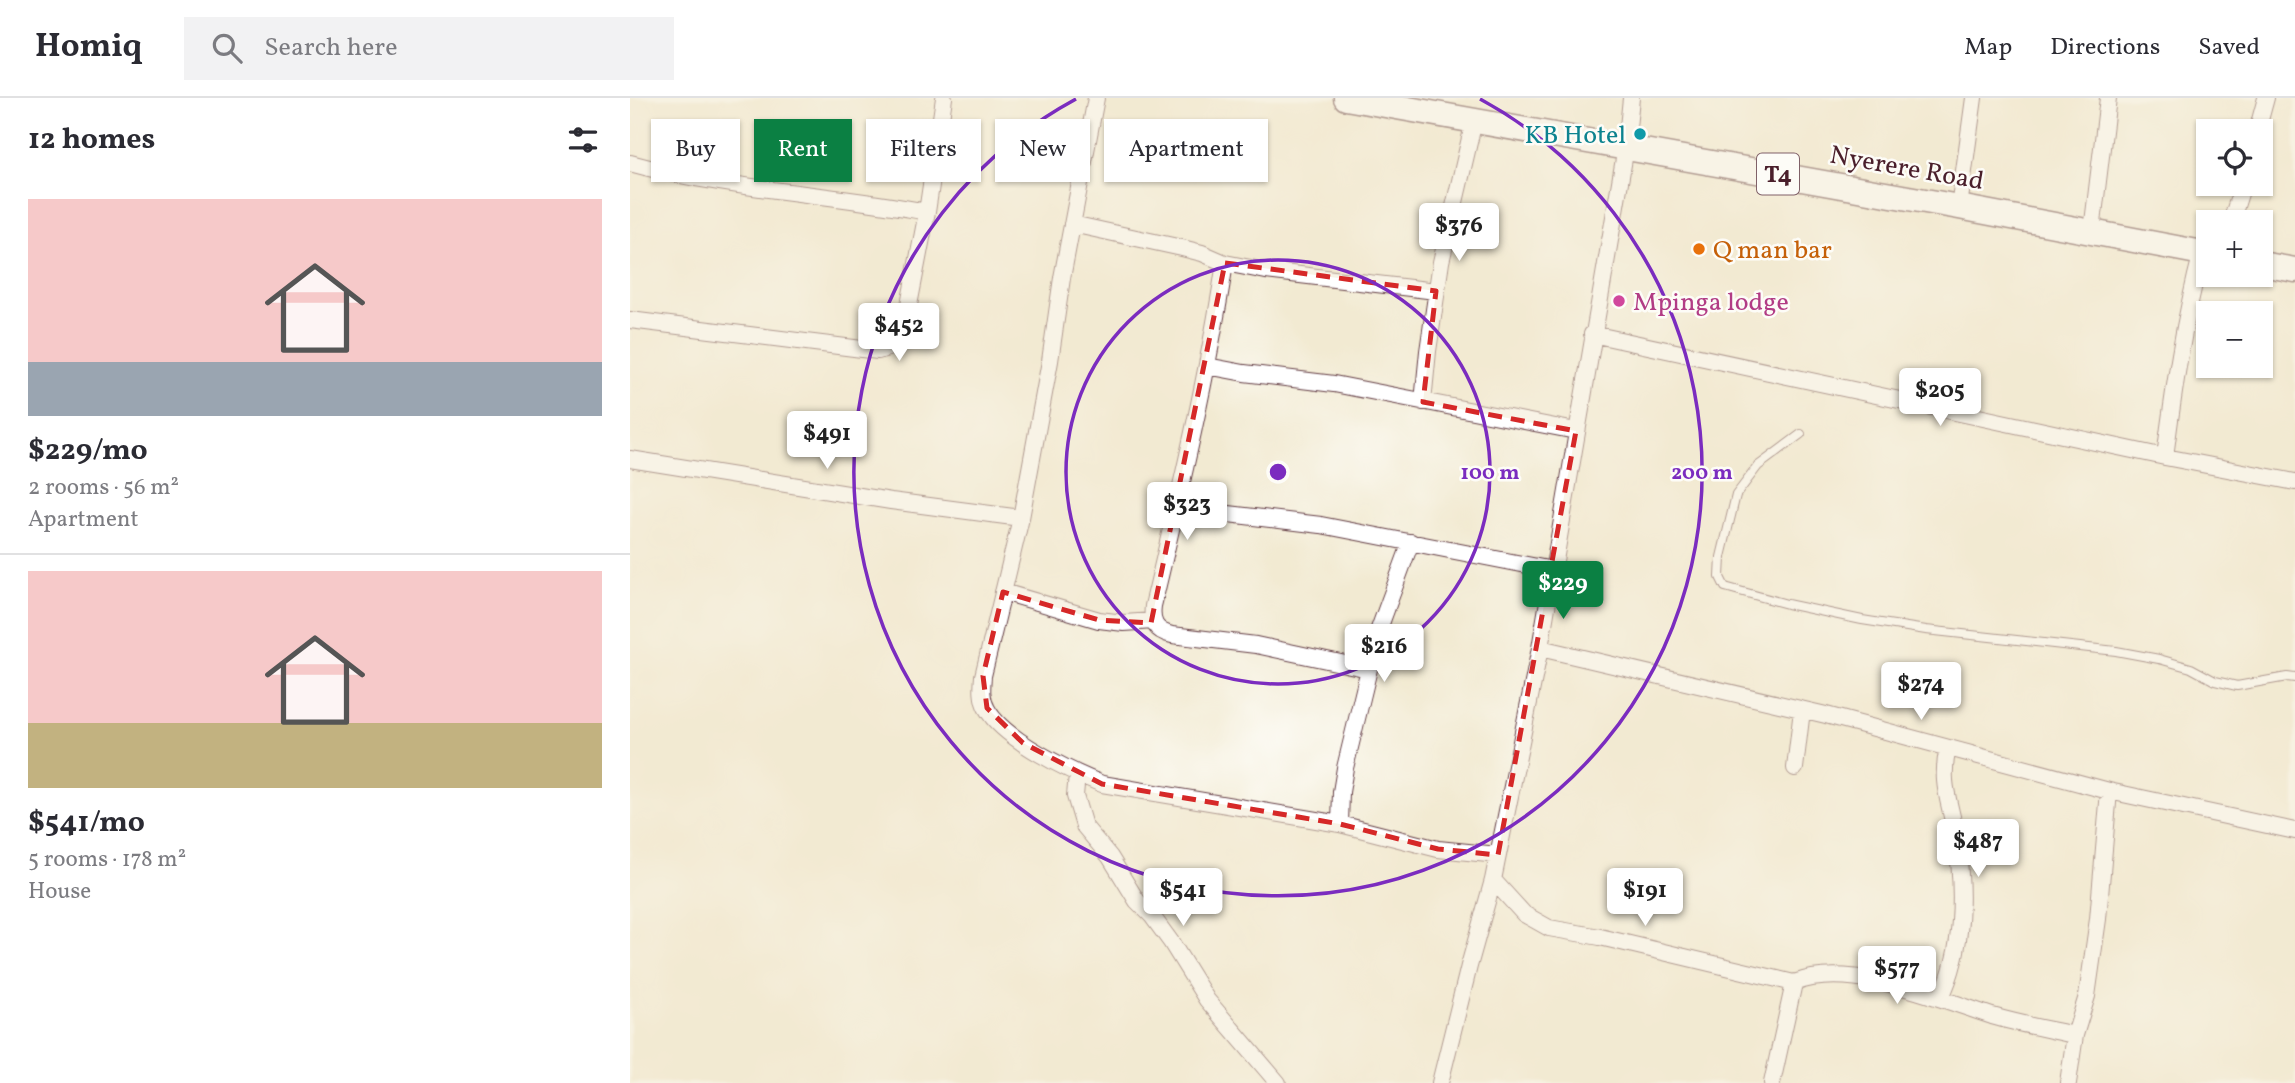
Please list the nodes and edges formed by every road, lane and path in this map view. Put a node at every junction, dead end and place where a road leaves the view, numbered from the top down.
1 (944, 98) edge
2 (1096, 98) edge
3 (1346, 98) edge
4 (1631, 98) edge
5 (1974, 98) edge
6 (2108, 98) edge
7 (2266, 98) edge
8 (2260, 119) edge
9 (1474, 121) junction
10 (1626, 147) junction
11 (630, 163) edge
12 (1959, 207) junction
13 (927, 212) junction
14 (1072, 224) junction
15 (2092, 231) junction
16 (2196, 251) edge
17 (1225, 263) junction
18 (2273, 266) edge
19 (2295, 270) edge
20 (2196, 282) edge
21 (1436, 290) junction
22 (630, 320) edge
23 (1592, 334) junction
24 (1207, 366) junction
25 (1423, 402) junction
26 (1576, 431) junction
27 (1801, 434) dead end
28 (2165, 457) junction
29 (630, 458) edge
30 (2295, 482) edge
31 (1178, 502) junction
32 (1021, 518) junction
33 (1411, 542) junction
34 (1553, 570) junction
35 (1003, 592) junction
36 (1153, 621) junction
37 (1540, 648) junction
38 (1369, 668) junction
39 (2295, 678) edge
40 (1802, 710) junction
41 (1948, 748) junction
42 (1795, 768) dead end
43 (1077, 774) junction
44 (2109, 791) junction
45 (1340, 824) junction
46 (2295, 831) edge
47 (1498, 855) junction
48 (1493, 880) junction
49 (1794, 983) junction
50 (1941, 997) junction
51 (2075, 1035) junction
52 (1278, 1083) edge
53 (1440, 1083) edge
54 (1772, 1083) edge
55 (2068, 1083) edge

1 - 13 street
2 - 14 street
3 - 9 highway, Nyerere Road / T4
4 - 10 street
5 - 12 street
6 - 15 street
7 - 8 street
9 - 10 highway, Nyerere Road / T4
9 - 21 street
10 - 12 highway, Nyerere Road / T4
10 - 23 street
11 - 13 street
12 - 15 highway, Nyerere Road / T4
13 - 22 street
14 - 17 street
14 - 32 street
15 - 16 highway, Nyerere Road / T4
17 - 21 street
17 - 24 street
18 - 19 highway
20 - 28 street
21 - 25 street
23 - 26 street
23 - 28 street
24 - 25 street
24 - 31 street
25 - 26 street
26 - 34 street
27 - 39 lane
28 - 30 street
29 - 32 street
31 - 33 street
31 - 36 street
32 - 35 street
33 - 34 street
33 - 38 street
34 - 37 street
35 - 36 street
35 - 43 street
36 - 38 street
37 - 40 street
37 - 47 street
38 - 45 street
40 - 41 street
40 - 42 street
41 - 44 street
41 - 50 street
43 - 45 street
43 - 52 street
44 - 46 street
44 - 51 street
45 - 47 street
47 - 48 street
48 - 49 street
48 - 53 street
49 - 50 street
49 - 54 street
50 - 51 street
51 - 55 street

